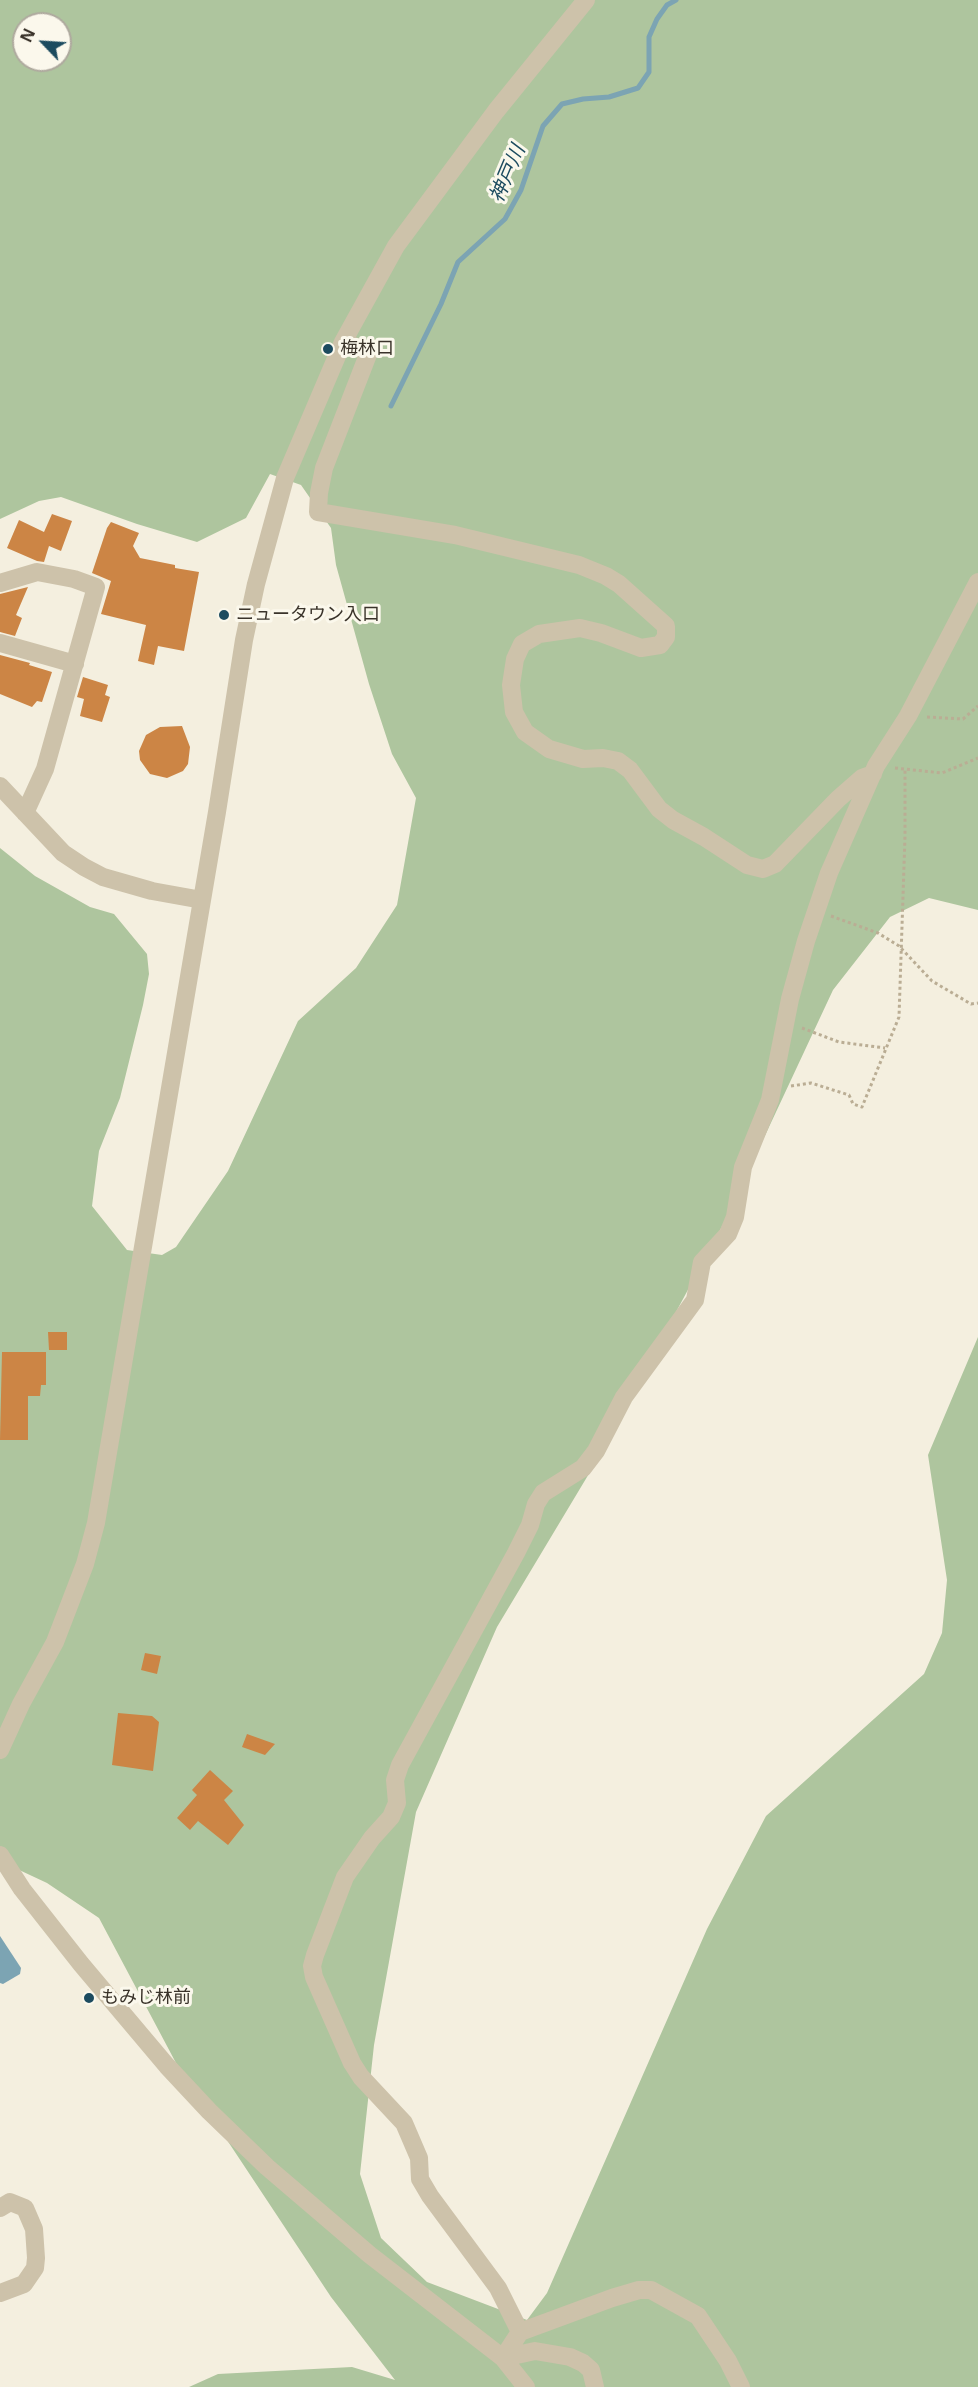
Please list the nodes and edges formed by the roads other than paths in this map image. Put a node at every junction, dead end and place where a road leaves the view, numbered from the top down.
1 (586, 0) edge
2 (343, 342) junction
3 (978, 582) edge
4 (0, 583) edge
5 (0, 643) edge
6 (75, 664) junction
7 (874, 770) junction
8 (0, 786) edge
9 (25, 813) junction
10 (202, 900) junction
11 (0, 1750) edge
12 (0, 1855) edge
13 (0, 2208) edge
14 (0, 2293) edge
15 (520, 2332) junction
16 (503, 2358) junction
17 (526, 2387) edge
18 (595, 2387) edge
19 (741, 2387) edge

1 - 2 street
2 - 7 street
2 - 10 street
3 - 7 street
4 - 6 street
5 - 6 street
6 - 9 street
7 - 15 street
8 - 9 street
9 - 10 street
10 - 11 street
12 - 16 street
13 - 14 street
15 - 16 street
15 - 19 street
16 - 17 street
16 - 18 street

